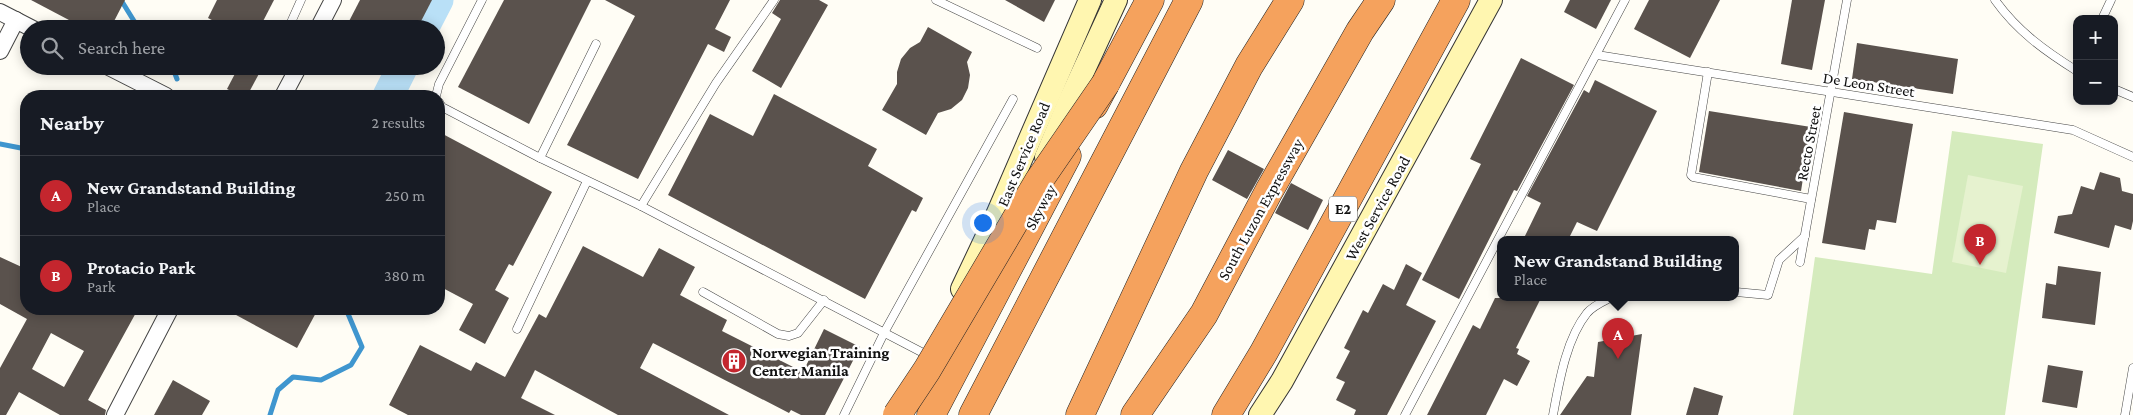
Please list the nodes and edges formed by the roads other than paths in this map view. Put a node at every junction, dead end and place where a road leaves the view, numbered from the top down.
1 (301, 0) edge
2 (333, 0) edge
3 (482, 0) edge
4 (774, 0) edge
5 (936, 0) edge
6 (1090, 0) edge
7 (1116, 0) edge
8 (1150, 0) edge
9 (1189, 0) edge
10 (1290, 0) edge
11 (1380, 0) edge
12 (1456, 0) edge
13 (1491, 0) edge
14 (1625, 0) edge
15 (1847, 0) edge
16 (1995, 0) edge
17 (2111, 0) edge
18 (0, 12) edge
19 (2104, 15) edge
20 (16, 20) junction
21 (292, 20) edge
22 (323, 20) edge
23 (20, 22) edge
24 (596, 44) dead end
25 (1038, 48) dead end
26 (0, 51) edge
27 (1597, 55) junction
28 (2073, 69) edge
29 (445, 72) edge
30 (1708, 72) junction
31 (125, 75) edge
32 (290, 75) edge
33 (444, 75) edge
34 (1106, 83) junction
35 (154, 90) edge
36 (285, 90) edge
37 (438, 90) edge
38 (2118, 91) edge
39 (1831, 92) junction
40 (1059, 96) junction
41 (1013, 98) dead end
42 (2133, 98) edge
43 (445, 109) edge
44 (2133, 156) edge
45 (540, 158) junction
46 (588, 181) junction
47 (1811, 199) junction
48 (641, 206) junction
49 (1500, 236) edge
50 (1805, 236) junction
51 (1497, 242) edge
52 (1800, 262) dead end
53 (703, 292) dead end
54 (1739, 292) edge
55 (824, 300) junction
56 (1605, 301) edge
57 (167, 315) edge
58 (517, 329) dead end
59 (885, 331) junction
60 (930, 356) junction
61 (2133, 368) edge
62 (115, 415) edge
63 (844, 415) edge
64 (896, 415) edge
65 (902, 415) edge
66 (930, 415) edge
67 (973, 415) edge
68 (1080, 415) edge
69 (1135, 415) edge
70 (1226, 415) edge
71 (1260, 415) edge
72 (1405, 415) edge
73 (1553, 415) edge
74 (2125, 415) edge

1 - 21 lane
2 - 22 street
3 - 29 lane
4 - 48 lane
5 - 25 lane
6 - 40 main road, East Service Road
7 - 40 main road, East Service Road
8 - 34 highway, Skyway
9 - 67 highway
10 - 68 highway
11 - 69 highway, South Luzon Expressway
12 - 70 highway, E2
13 - 71 main road, West Service Road
14 - 27 lane
15 - 39 lane, Recto Street
16 - 28 lane
17 - 19 lane
18 - 20 street
20 - 23 street
20 - 26 street
24 - 45 lane
27 - 30 lane, De Leon Street
27 - 49 lane
30 - 39 lane, De Leon Street
30 - 47 lane
31 - 35 street
32 - 36 street
33 - 37 lane
34 - 64 highway, bridge
34 - 66 highway, Skyway, bridge
38 - 42 lane
39 - 44 lane, De Leon Street
39 - 47 lane, Recto Street
40 - 60 main road, East Service Road
40 - 66 main road, East Service Road
41 - 59 lane
43 - 45 lane
45 - 46 lane
46 - 48 lane
46 - 58 lane
47 - 50 lane, Recto Street
48 - 55 lane
50 - 52 lane, Recto Street
50 - 54 lane
51 - 72 lane
53 - 55 lane
55 - 59 lane
56 - 73 lane
57 - 62 street
59 - 60 lane
59 - 63 lane
60 - 65 main road, East Service Road
61 - 74 lane

